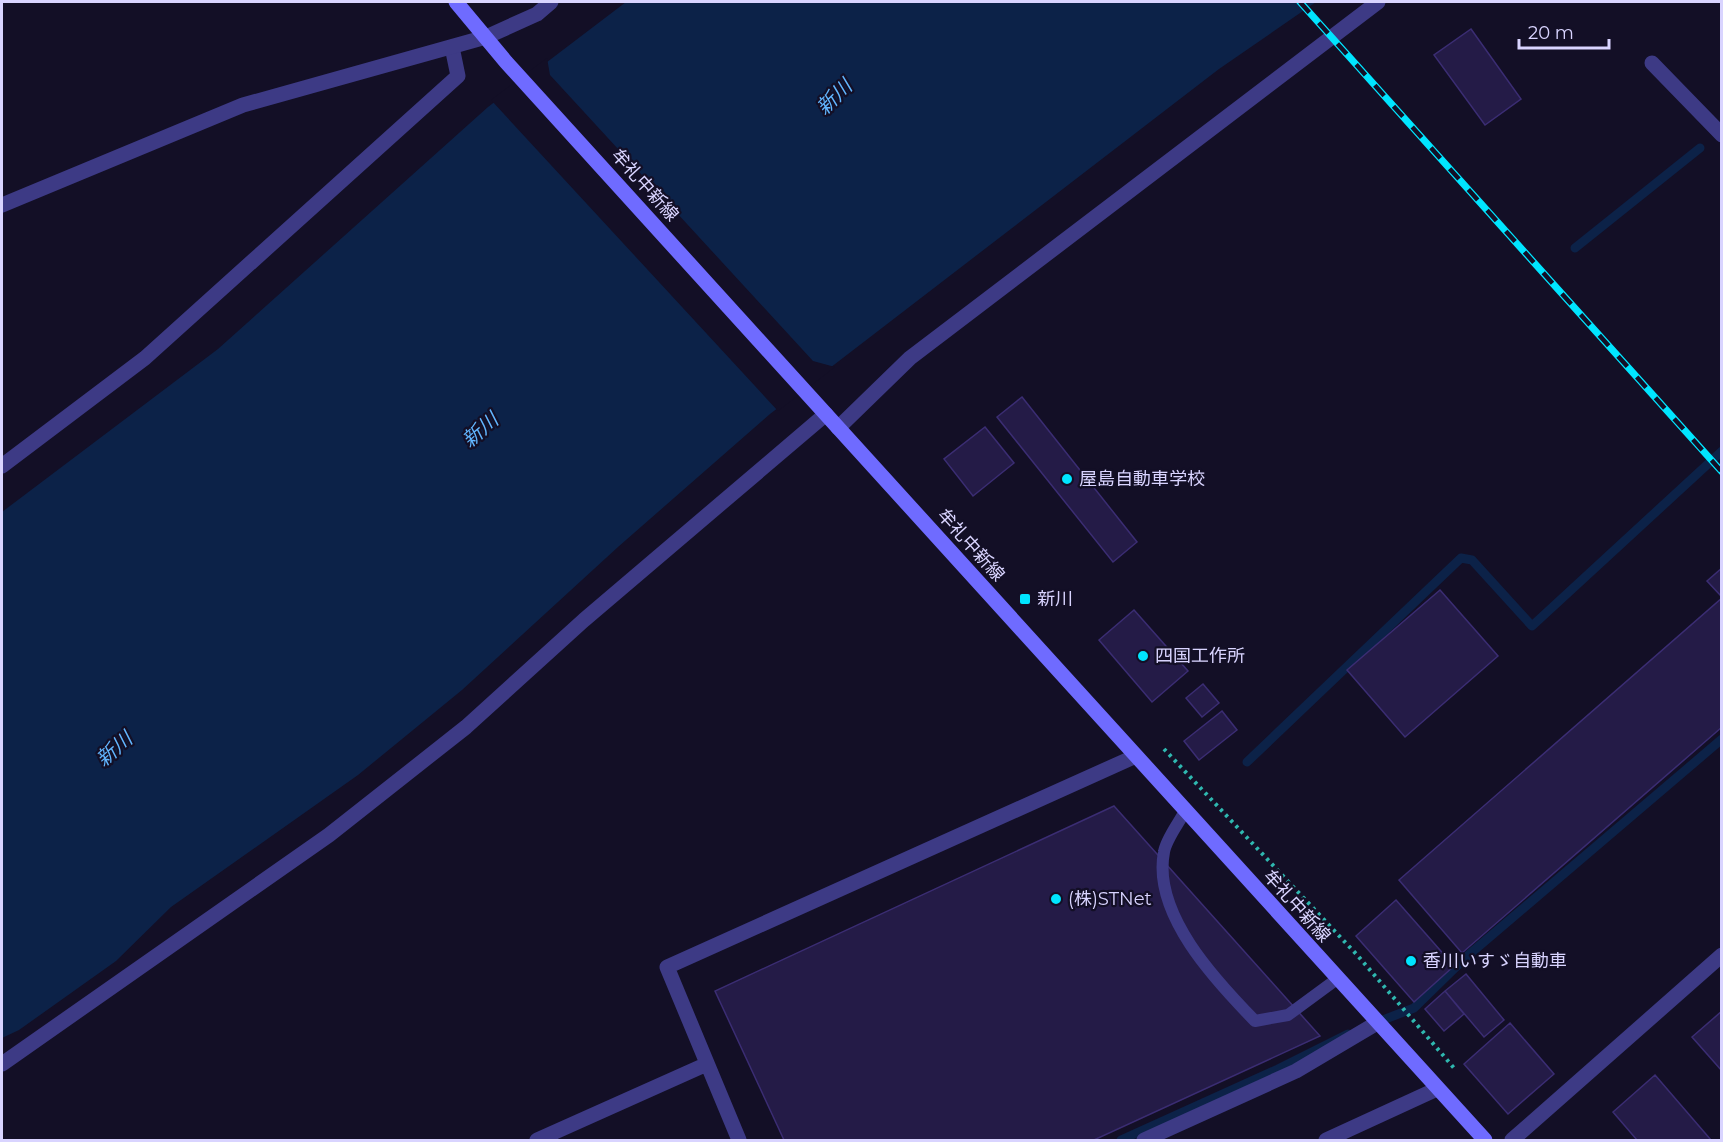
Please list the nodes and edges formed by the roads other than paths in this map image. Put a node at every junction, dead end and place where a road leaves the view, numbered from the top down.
1 (456, 2) edge
2 (551, 2) edge
3 (1378, 2) edge
4 (486, 37) junction
5 (452, 47) junction
6 (1652, 63) dead end
7 (1722, 135) edge
8 (2, 205) edge
9 (826, 414) junction
10 (838, 428) junction
11 (2, 466) edge
12 (1136, 756) junction
13 (1185, 811) junction
14 (1722, 955) edge
15 (1337, 979) junction
16 (1377, 1023) junction
17 (2, 1064) edge
18 (707, 1064) junction
19 (1437, 1089) junction
20 (537, 1140) edge
21 (739, 1140) edge
22 (1144, 1140) edge
23 (1326, 1140) edge
24 (1485, 1140) edge
25 (1512, 1140) edge

1 - 4 main road, 牟礼中新線
2 - 4 street
3 - 10 street
4 - 5 street
4 - 9 main road, 牟礼中新線
5 - 8 street
5 - 11 street
6 - 7 street
9 - 10 main road, 牟礼中新線
9 - 17 street
10 - 12 main road, 牟礼中新線
12 - 13 main road, 牟礼中新線
12 - 18 street
13 - 15 main road, 牟礼中新線
13 - 15 lane
14 - 25 street
15 - 16 main road, 牟礼中新線
16 - 19 main road, 牟礼中新線
16 - 22 street
18 - 20 street
18 - 21 street
19 - 23 street
19 - 24 main road, 牟礼中新線

